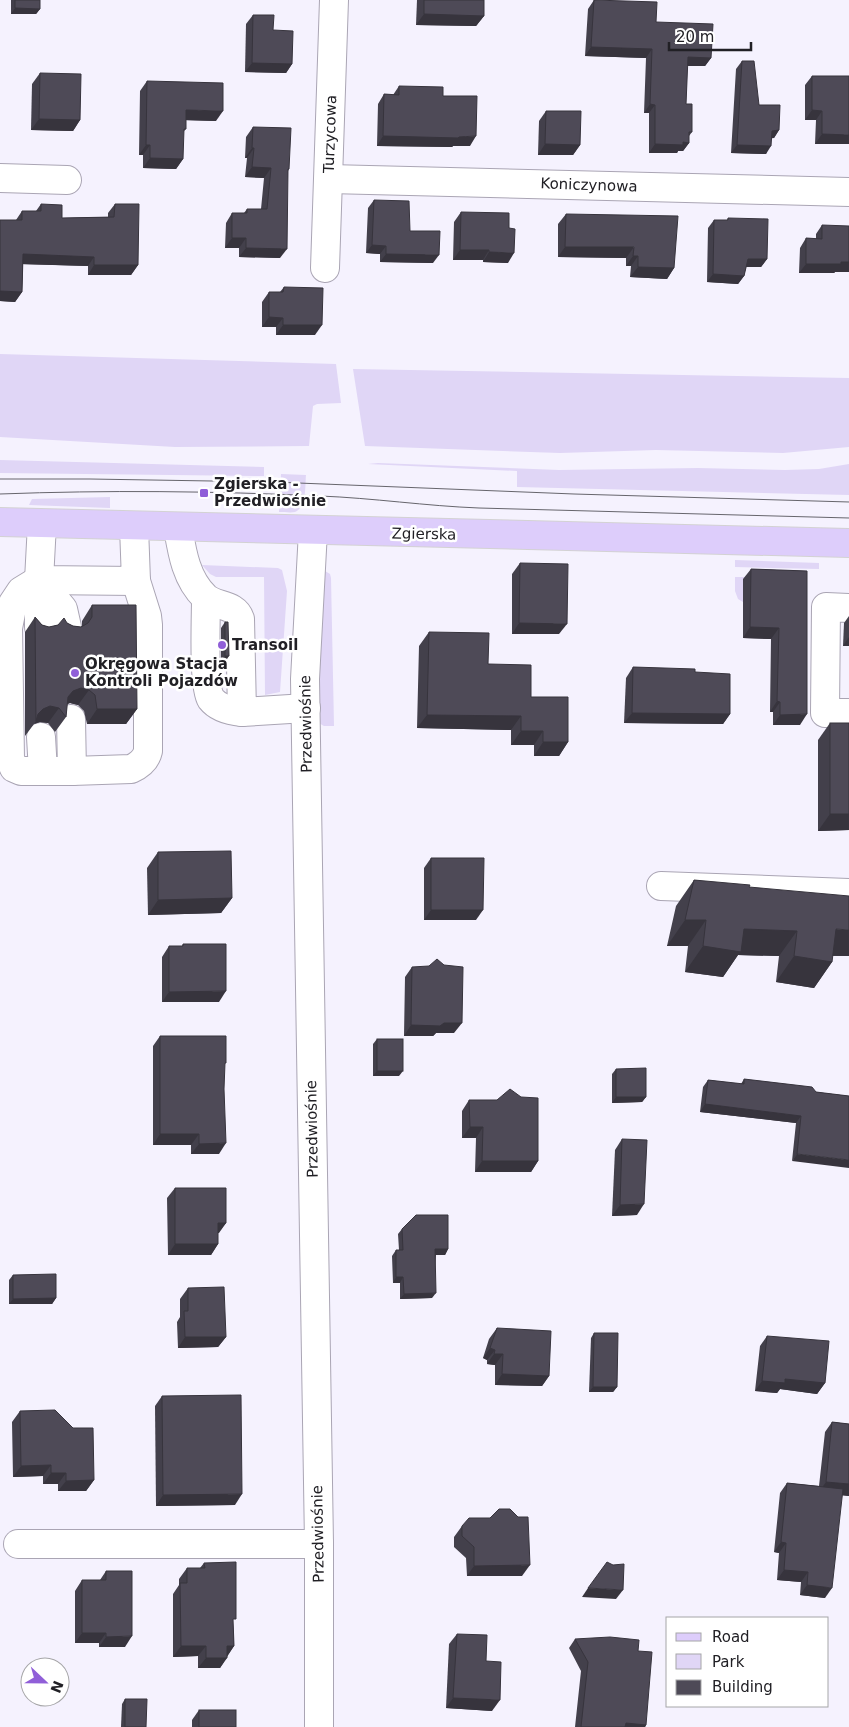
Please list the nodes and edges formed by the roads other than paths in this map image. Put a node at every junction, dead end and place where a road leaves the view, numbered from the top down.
1 (334, 0) edge
2 (0, 178) edge
3 (328, 179) junction
4 (67, 180) dead end
5 (849, 192) edge
6 (325, 268) dead end
7 (0, 522) edge
8 (42, 524) junction
9 (134, 527) junction
10 (178, 528) junction
11 (313, 531) junction
12 (849, 543) edge
13 (38, 580) junction
14 (136, 581) junction
15 (849, 608) edge
16 (67, 626) edge
17 (39, 627) edge
18 (837, 662) edge
19 (306, 708) junction
20 (849, 713) edge
21 (71, 719) dead end
22 (41, 737) dead end
23 (72, 771) junction
24 (43, 772) junction
25 (661, 886) dead end
26 (849, 894) edge
27 (18, 1544) dead end
28 (318, 1544) junction
29 (319, 1727) edge

1 - 3 street, Turzycowa
2 - 4 street
3 - 5 street, Koniczynowa
3 - 6 street, Turzycowa
7 - 8 main road, Zgierska
8 - 9 main road, Zgierska
8 - 13 street
9 - 10 main road, Zgierska
9 - 14 street
10 - 11 main road, Zgierska
10 - 19 street
11 - 12 main road, Zgierska
11 - 19 street, Przedwiośnie
13 - 14 street
13 - 16 street
13 - 17 street
13 - 24 street
14 - 23 street
15 - 18 street
18 - 20 street
19 - 28 street, Przedwiośnie
21 - 23 street
22 - 24 street
23 - 24 street
25 - 26 street
27 - 28 street
28 - 29 street, Przedwiośnie

